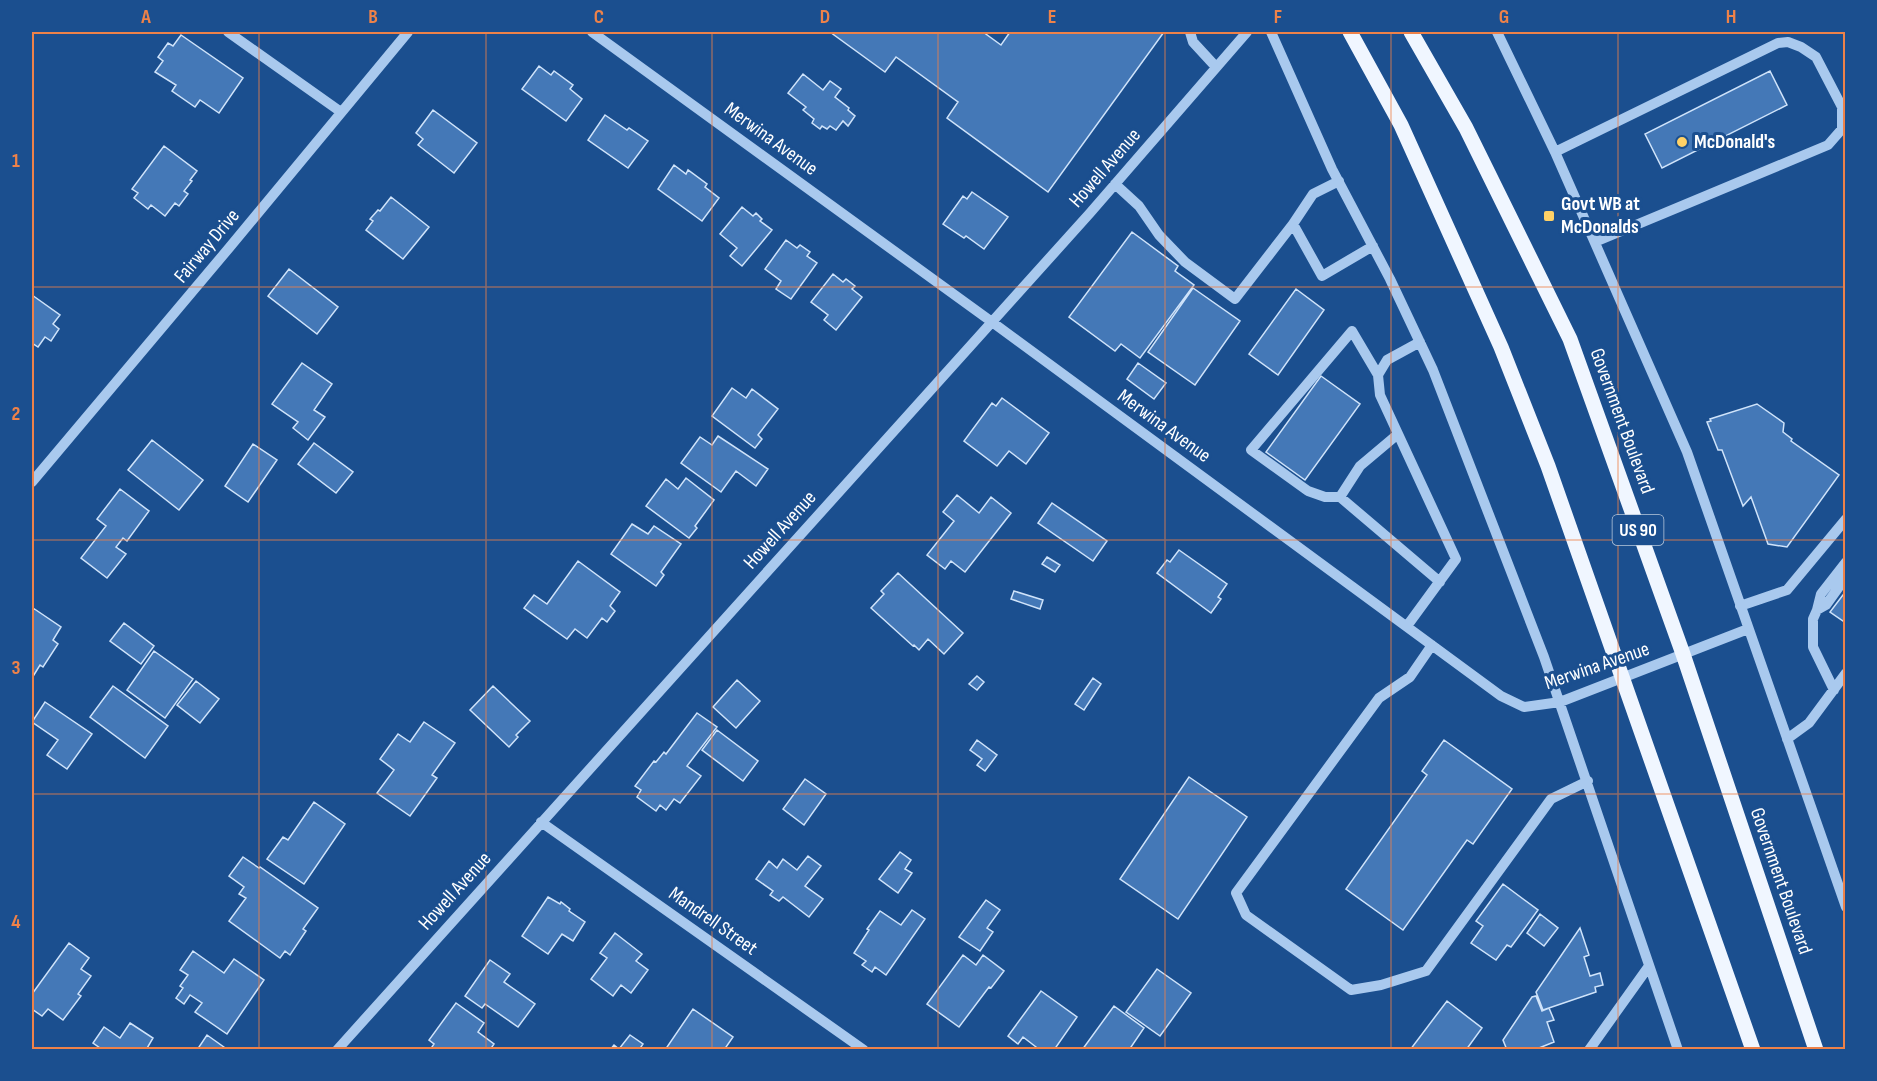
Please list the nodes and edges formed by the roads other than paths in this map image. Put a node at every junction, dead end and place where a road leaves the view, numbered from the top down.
1 (228, 32) edge
2 (408, 32) edge
3 (592, 32) edge
4 (1190, 32) edge
5 (1247, 32) edge
6 (1271, 32) edge
7 (1350, 32) edge
8 (1411, 32) edge
9 (1497, 32) edge
10 (1216, 67) junction
11 (341, 112) junction
12 (1555, 152) junction
13 (1339, 181) junction
14 (1115, 184) junction
15 (1293, 224) junction
16 (1595, 242) junction
17 (1373, 246) junction
18 (992, 322) junction
19 (1420, 342) junction
20 (1378, 375) junction
21 (1398, 434) junction
22 (32, 482) edge
23 (1340, 497) junction
24 (1845, 519) edge
25 (1845, 562) edge
26 (1845, 577) edge
27 (1440, 582) junction
28 (1740, 606) junction
29 (1817, 610) junction
30 (1407, 626) junction
31 (1748, 629) junction
32 (1432, 645) junction
33 (1683, 654) junction
34 (1845, 673) edge
35 (1623, 677) junction
36 (1834, 690) junction
37 (1560, 702) junction
38 (1786, 739) junction
39 (1588, 781) junction
40 (541, 822) junction
41 (1845, 907) edge
42 (1649, 966) junction
43 (337, 1050) edge
44 (864, 1050) edge
45 (1589, 1050) edge
46 (1678, 1050) edge
47 (1753, 1050) edge
48 (1816, 1050) edge

1 - 11 street
2 - 11 street, Fairway Drive
3 - 18 street, Merwina Avenue
4 - 10 street
5 - 10 street, Howell Avenue
6 - 13 street
7 - 35 main road
8 - 33 main road, Government Boulevard / US 90
9 - 12 street
10 - 14 street, Howell Avenue
11 - 22 street, Fairway Drive
12 - 16 street
12 - 16 street
13 - 15 street
13 - 17 street
14 - 15 street
14 - 18 street, Howell Avenue
15 - 17 street
16 - 28 street
17 - 19 street
18 - 30 street, Merwina Avenue
18 - 40 street, Howell Avenue
19 - 20 street
19 - 37 street
20 - 21 street
20 - 23 street
21 - 23 street
21 - 27 street
23 - 27 street
24 - 28 street
25 - 29 street
26 - 29 street
27 - 30 street
28 - 31 street
29 - 36 street
30 - 32 street, Merwina Avenue
31 - 33 street, Merwina Avenue
31 - 38 street
32 - 37 street, Merwina Avenue
32 - 39 street
33 - 35 street, Merwina Avenue
33 - 48 main road, Government Boulevard / US 90
34 - 36 street
35 - 37 street, Merwina Avenue
35 - 47 main road
36 - 38 street
37 - 39 street
38 - 41 street
39 - 42 street
40 - 43 street, Howell Avenue
40 - 44 street, Mandrell Street
42 - 45 street
42 - 46 street

